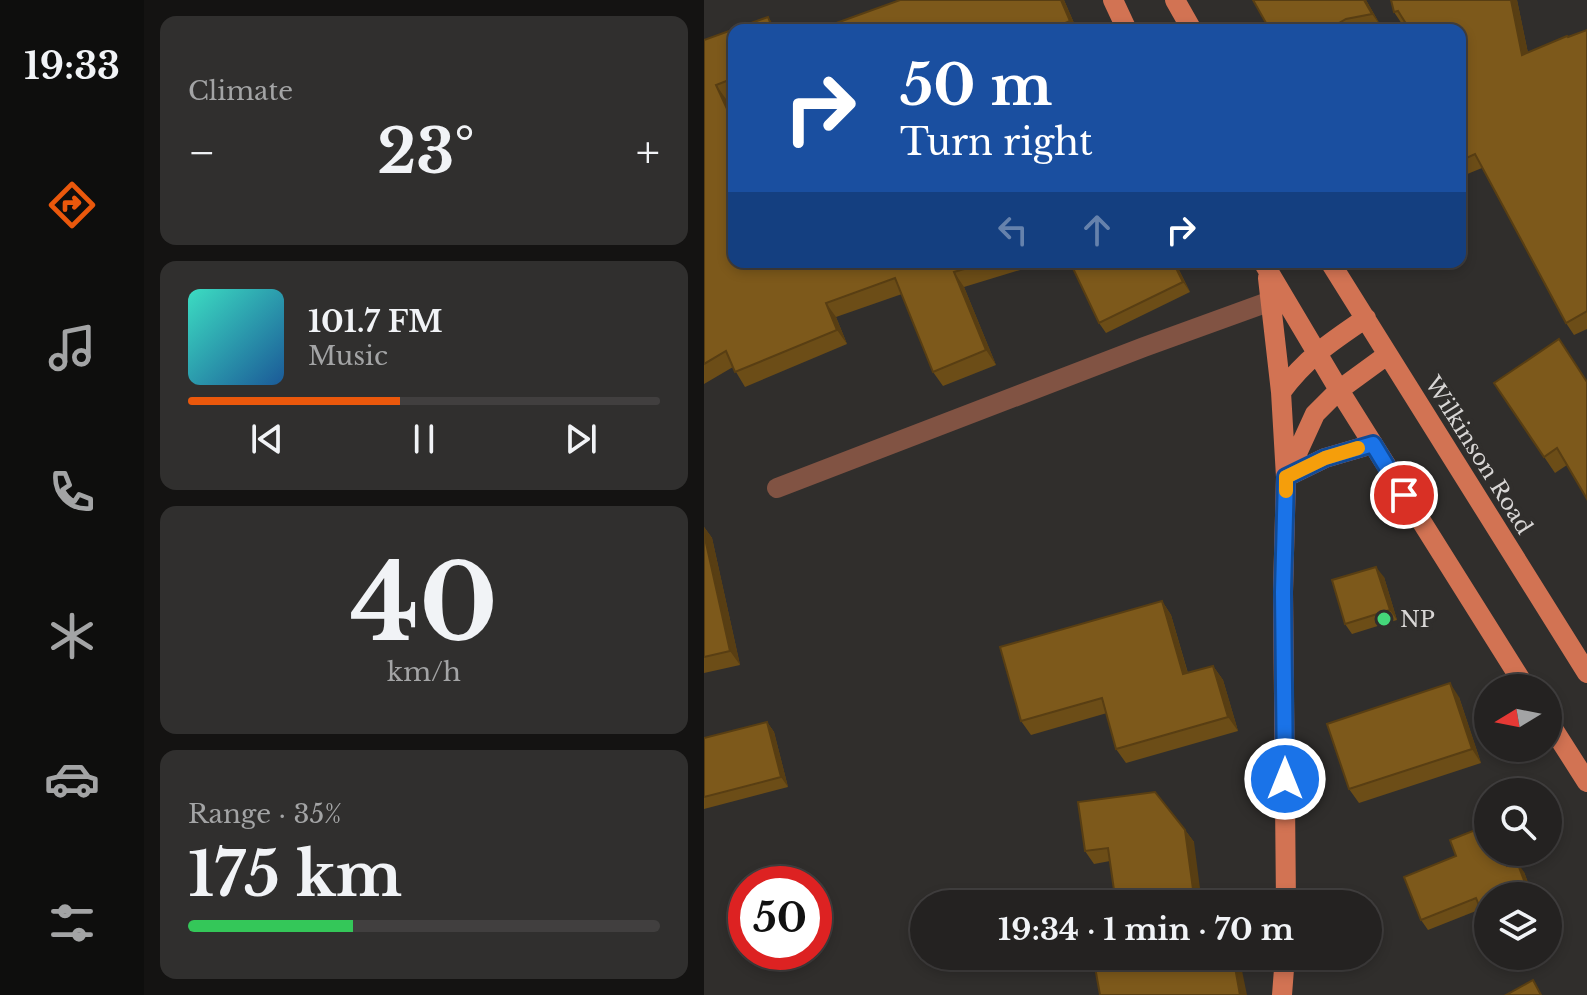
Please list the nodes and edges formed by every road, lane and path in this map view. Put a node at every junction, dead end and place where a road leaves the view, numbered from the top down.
1 (1113, 0) edge
2 (1175, 0) edge
3 (1124, 24) edge
4 (1189, 24) edge
5 (1265, 268) edge
6 (1266, 268) edge
7 (1334, 268) edge
8 (1271, 301) junction
9 (1366, 318) junction
10 (1317, 352) junction
11 (1387, 355) junction
12 (1339, 390) junction
13 (1281, 392) junction
14 (1373, 444) junction
15 (1286, 477) junction
16 (777, 488) dead end
17 (1587, 673) edge
18 (1517, 674) edge
19 (1562, 743) edge
20 (1587, 782) edge
21 (1286, 890) edge
22 (1284, 970) edge
23 (1282, 995) edge

1 - 3 main road
2 - 4 main road
5 - 8 main road
6 - 10 main road
7 - 9 main road, Wilkinson Road
8 - 13 main road
8 - 16 lane
9 - 10 main road
9 - 11 main road, Wilkinson Road
10 - 12 main road
10 - 13 main road
11 - 12 main road
11 - 17 main road, Wilkinson Road
12 - 14 main road
12 - 15 main road
13 - 15 main road
14 - 15 main road
14 - 18 main road
15 - 21 main road
19 - 20 main road
22 - 23 main road

